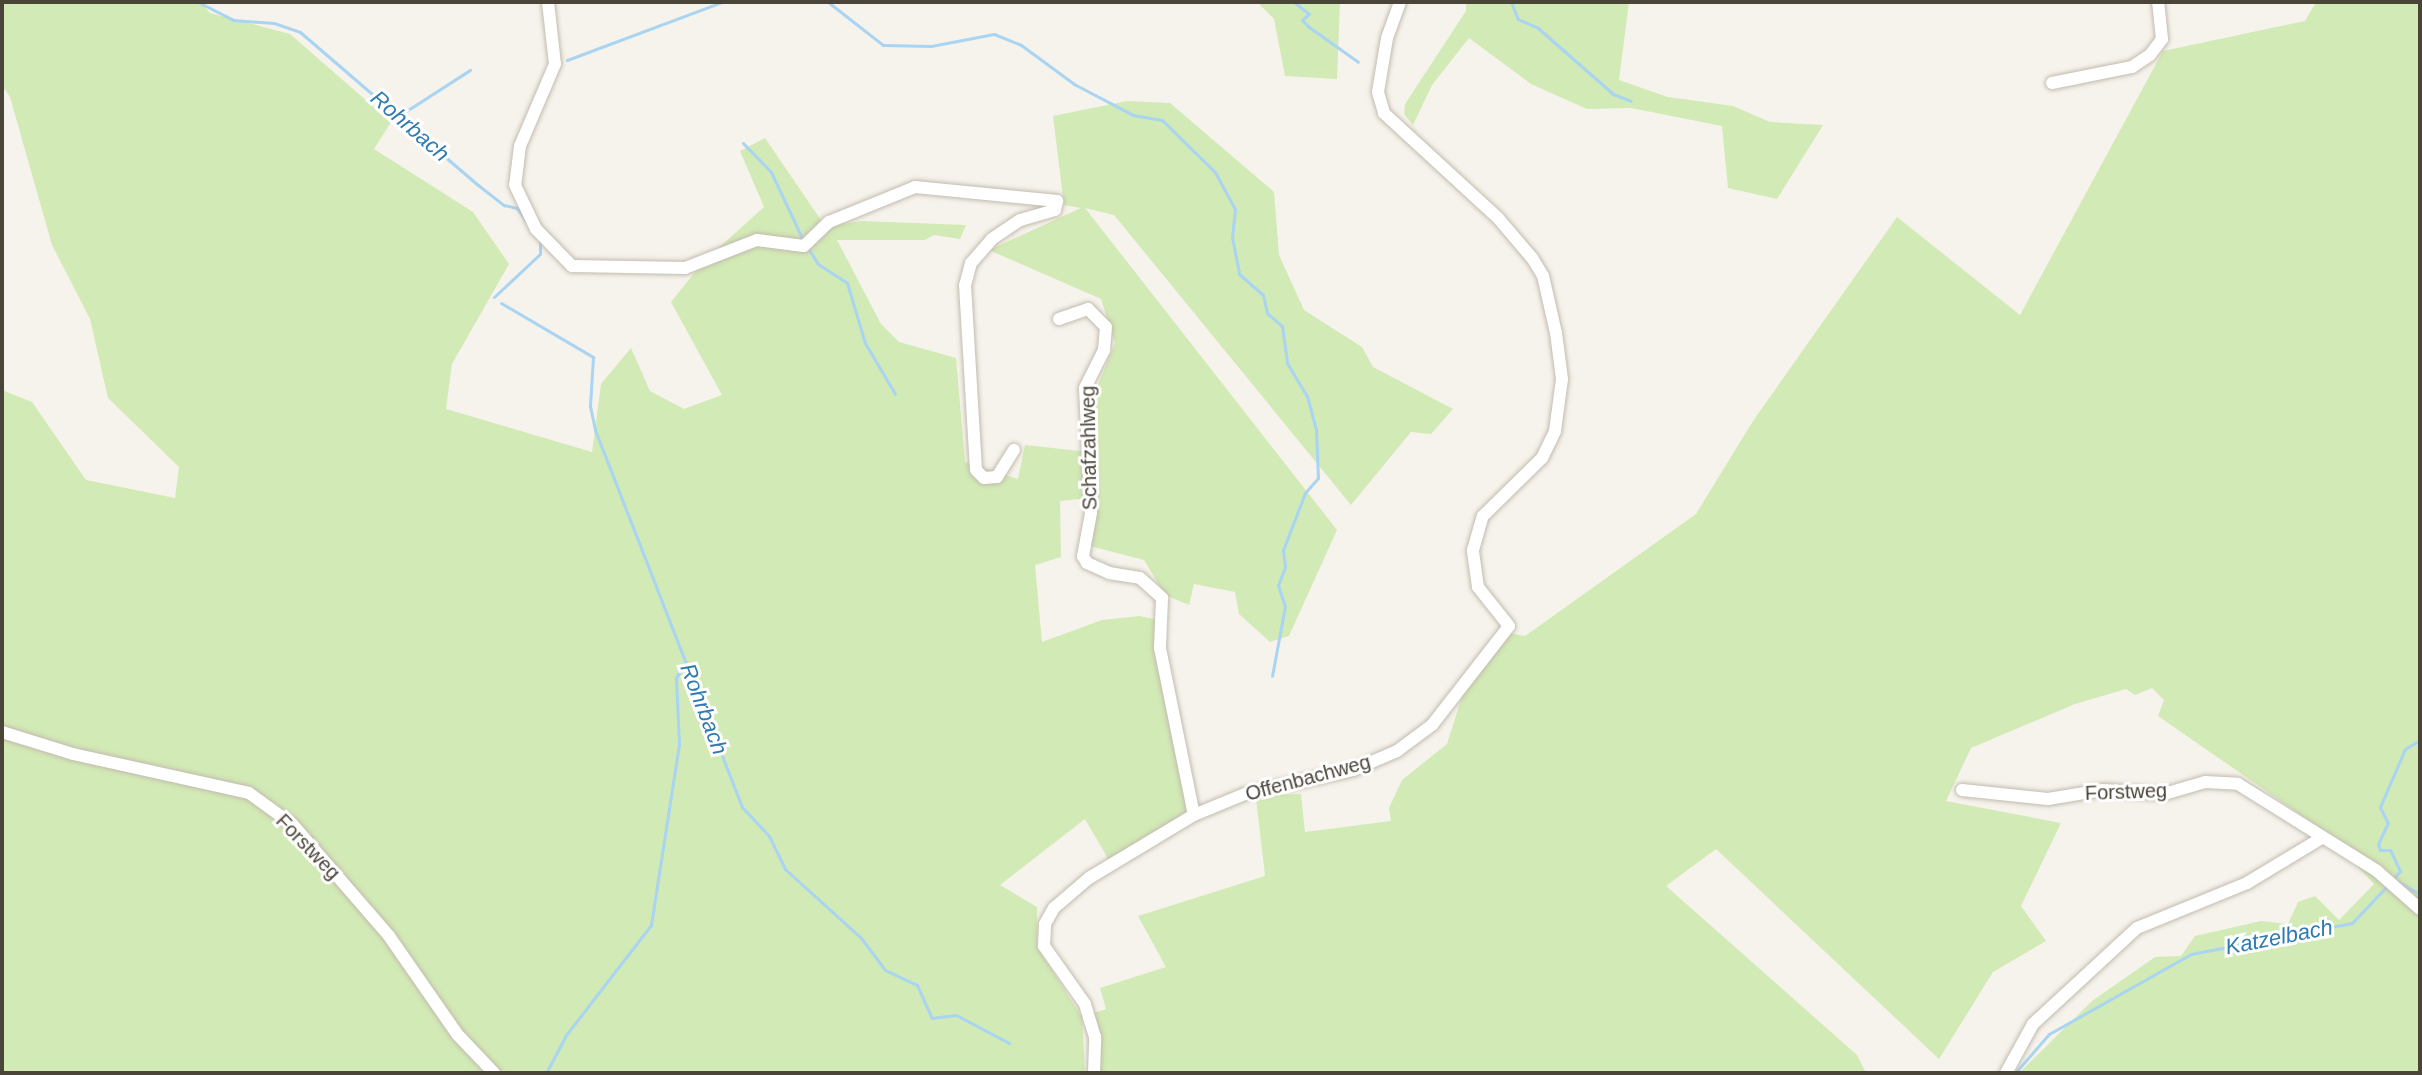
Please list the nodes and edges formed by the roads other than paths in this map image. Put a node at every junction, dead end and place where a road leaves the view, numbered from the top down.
1 (548, 2) edge
2 (1400, 2) edge
3 (2158, 2) edge
4 (2052, 83) dead end
5 (1059, 319) dead end
6 (1014, 450) dead end
7 (2, 732) edge
8 (1962, 790) dead end
9 (1194, 815) junction
10 (2320, 839) junction
11 (2420, 909) edge
12 (494, 1073) edge
13 (1094, 1073) edge
14 (2006, 1073) edge

1 - 6 street
2 - 9 street, Offenbachweg
3 - 4 street
5 - 9 street, Schafzahlweg
7 - 12 street, Forstweg
8 - 10 street, Forstweg
9 - 13 street, Offenbachweg
10 - 11 street, Forstweg
10 - 14 street

